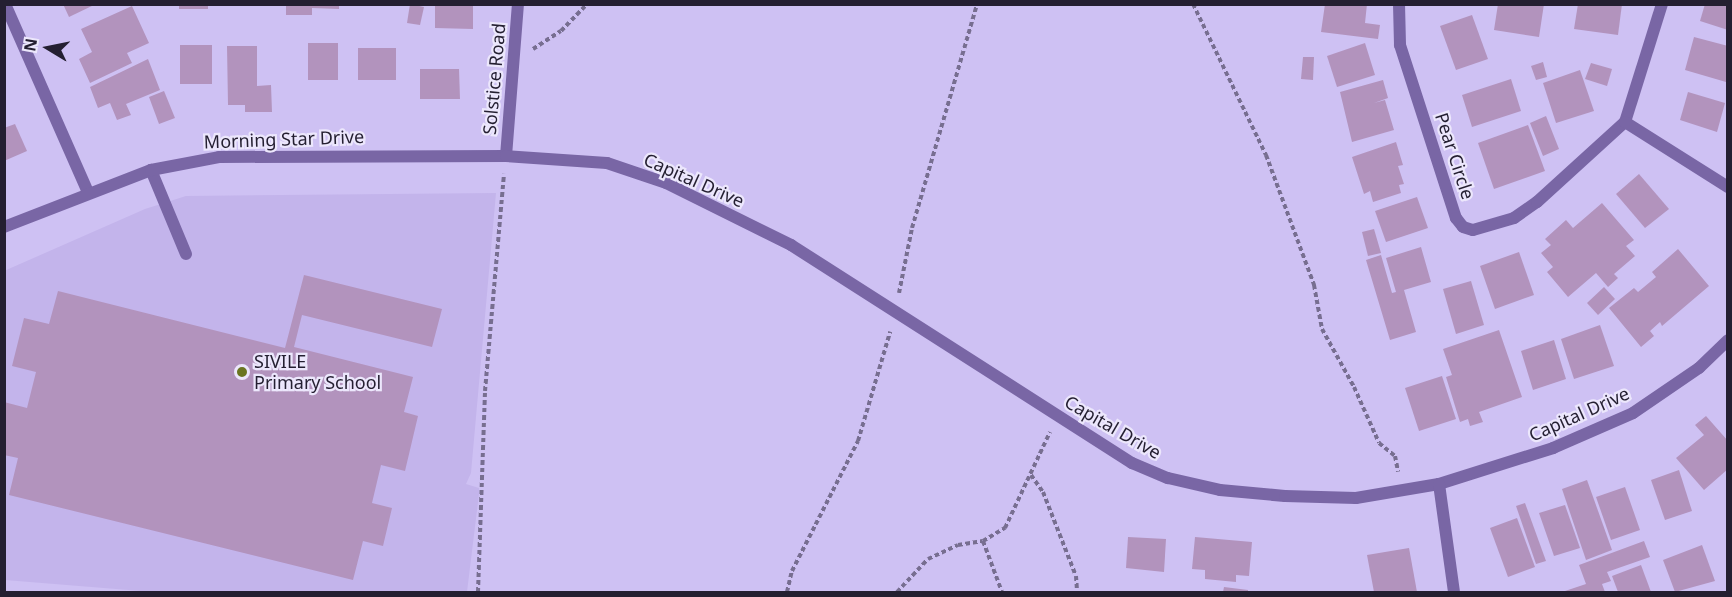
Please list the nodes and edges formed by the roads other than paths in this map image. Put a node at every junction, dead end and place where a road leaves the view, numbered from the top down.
1 (5, 4) edge
2 (518, 4) edge
3 (1398, 4) edge
4 (1662, 4) edge
5 (1625, 122) junction
6 (506, 156) junction
7 (150, 170) junction
8 (1728, 187) edge
9 (88, 192) junction
10 (4, 227) edge
11 (186, 254) dead end
12 (1728, 340) edge
13 (1439, 484) junction
14 (1454, 592) edge

1 - 9 street
2 - 6 street, Solstice Road
3 - 5 street, Pear Circle
4 - 5 street
5 - 8 street
6 - 7 street, Morning Star Drive
6 - 13 street, Capital Drive
7 - 9 street, Morning Star Drive
7 - 11 street
9 - 10 street, Morning Star Drive
12 - 13 street, Capital Drive
13 - 14 street

